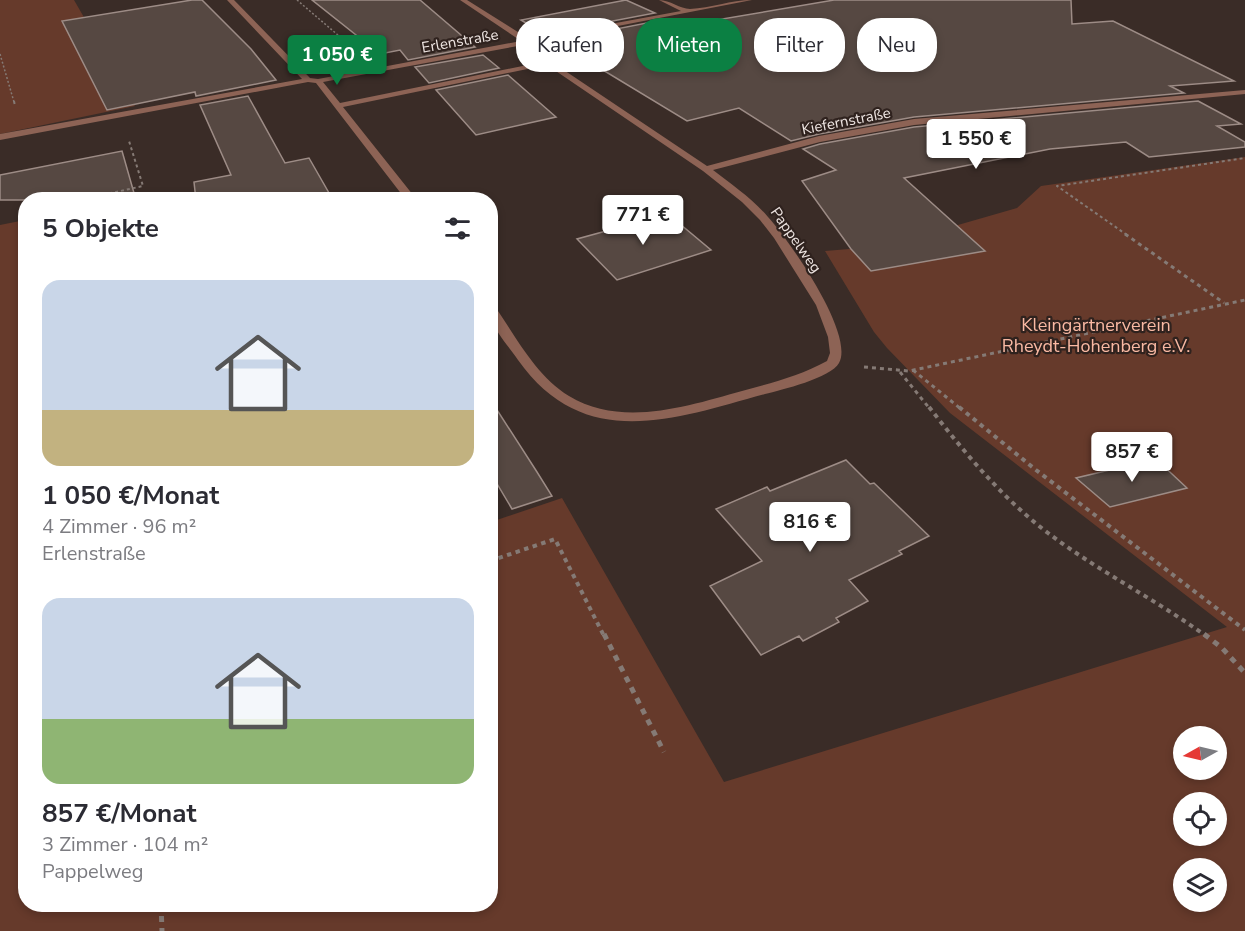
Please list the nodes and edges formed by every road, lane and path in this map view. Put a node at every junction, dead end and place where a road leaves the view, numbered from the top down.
1 (230, 0) edge
2 (297, 0) edge
3 (463, 0) edge
4 (662, 0) edge
5 (749, 0) edge
6 (684, 10) junction
7 (624, 22) edge
8 (516, 37) edge
9 (516, 44) edge
10 (0, 54) edge
11 (379, 69) junction
12 (516, 69) edge
13 (561, 72) edge
14 (313, 80) junction
15 (1245, 92) edge
16 (336, 106) junction
17 (121, 114) junction
18 (23, 133) junction
19 (0, 137) edge
20 (1245, 158) edge
21 (706, 169) junction
22 (116, 192) edge
23 (406, 192) edge
24 (1245, 300) edge
25 (1225, 304) junction
26 (498, 319) edge
27 (913, 370) junction
28 (498, 558) edge
29 (1245, 630) edge
30 (1245, 673) edge
31 (664, 752) dead end
32 (161, 912) edge
33 (162, 931) edge

1 - 14 street
2 - 11 path
3 - 8 street, Pappelweg
4 - 6 street
5 - 6 street, Erlenstraße
6 - 7 street, Erlenstraße
9 - 11 street, Erlenstraße
10 - 18 path
11 - 14 street, Erlenstraße
12 - 16 street
13 - 21 street, Pappelweg
14 - 16 street
14 - 17 street, Erlenstraße
15 - 21 street, Kiefernstraße
16 - 23 street
17 - 18 street, Erlenstraße
17 - 22 path
18 - 19 street, Erlenstraße
20 - 25 path
21 - 26 street, Pappelweg
24 - 25 path
25 - 27 path
27 - 29 path
27 - 30 path
28 - 31 path
32 - 33 path

